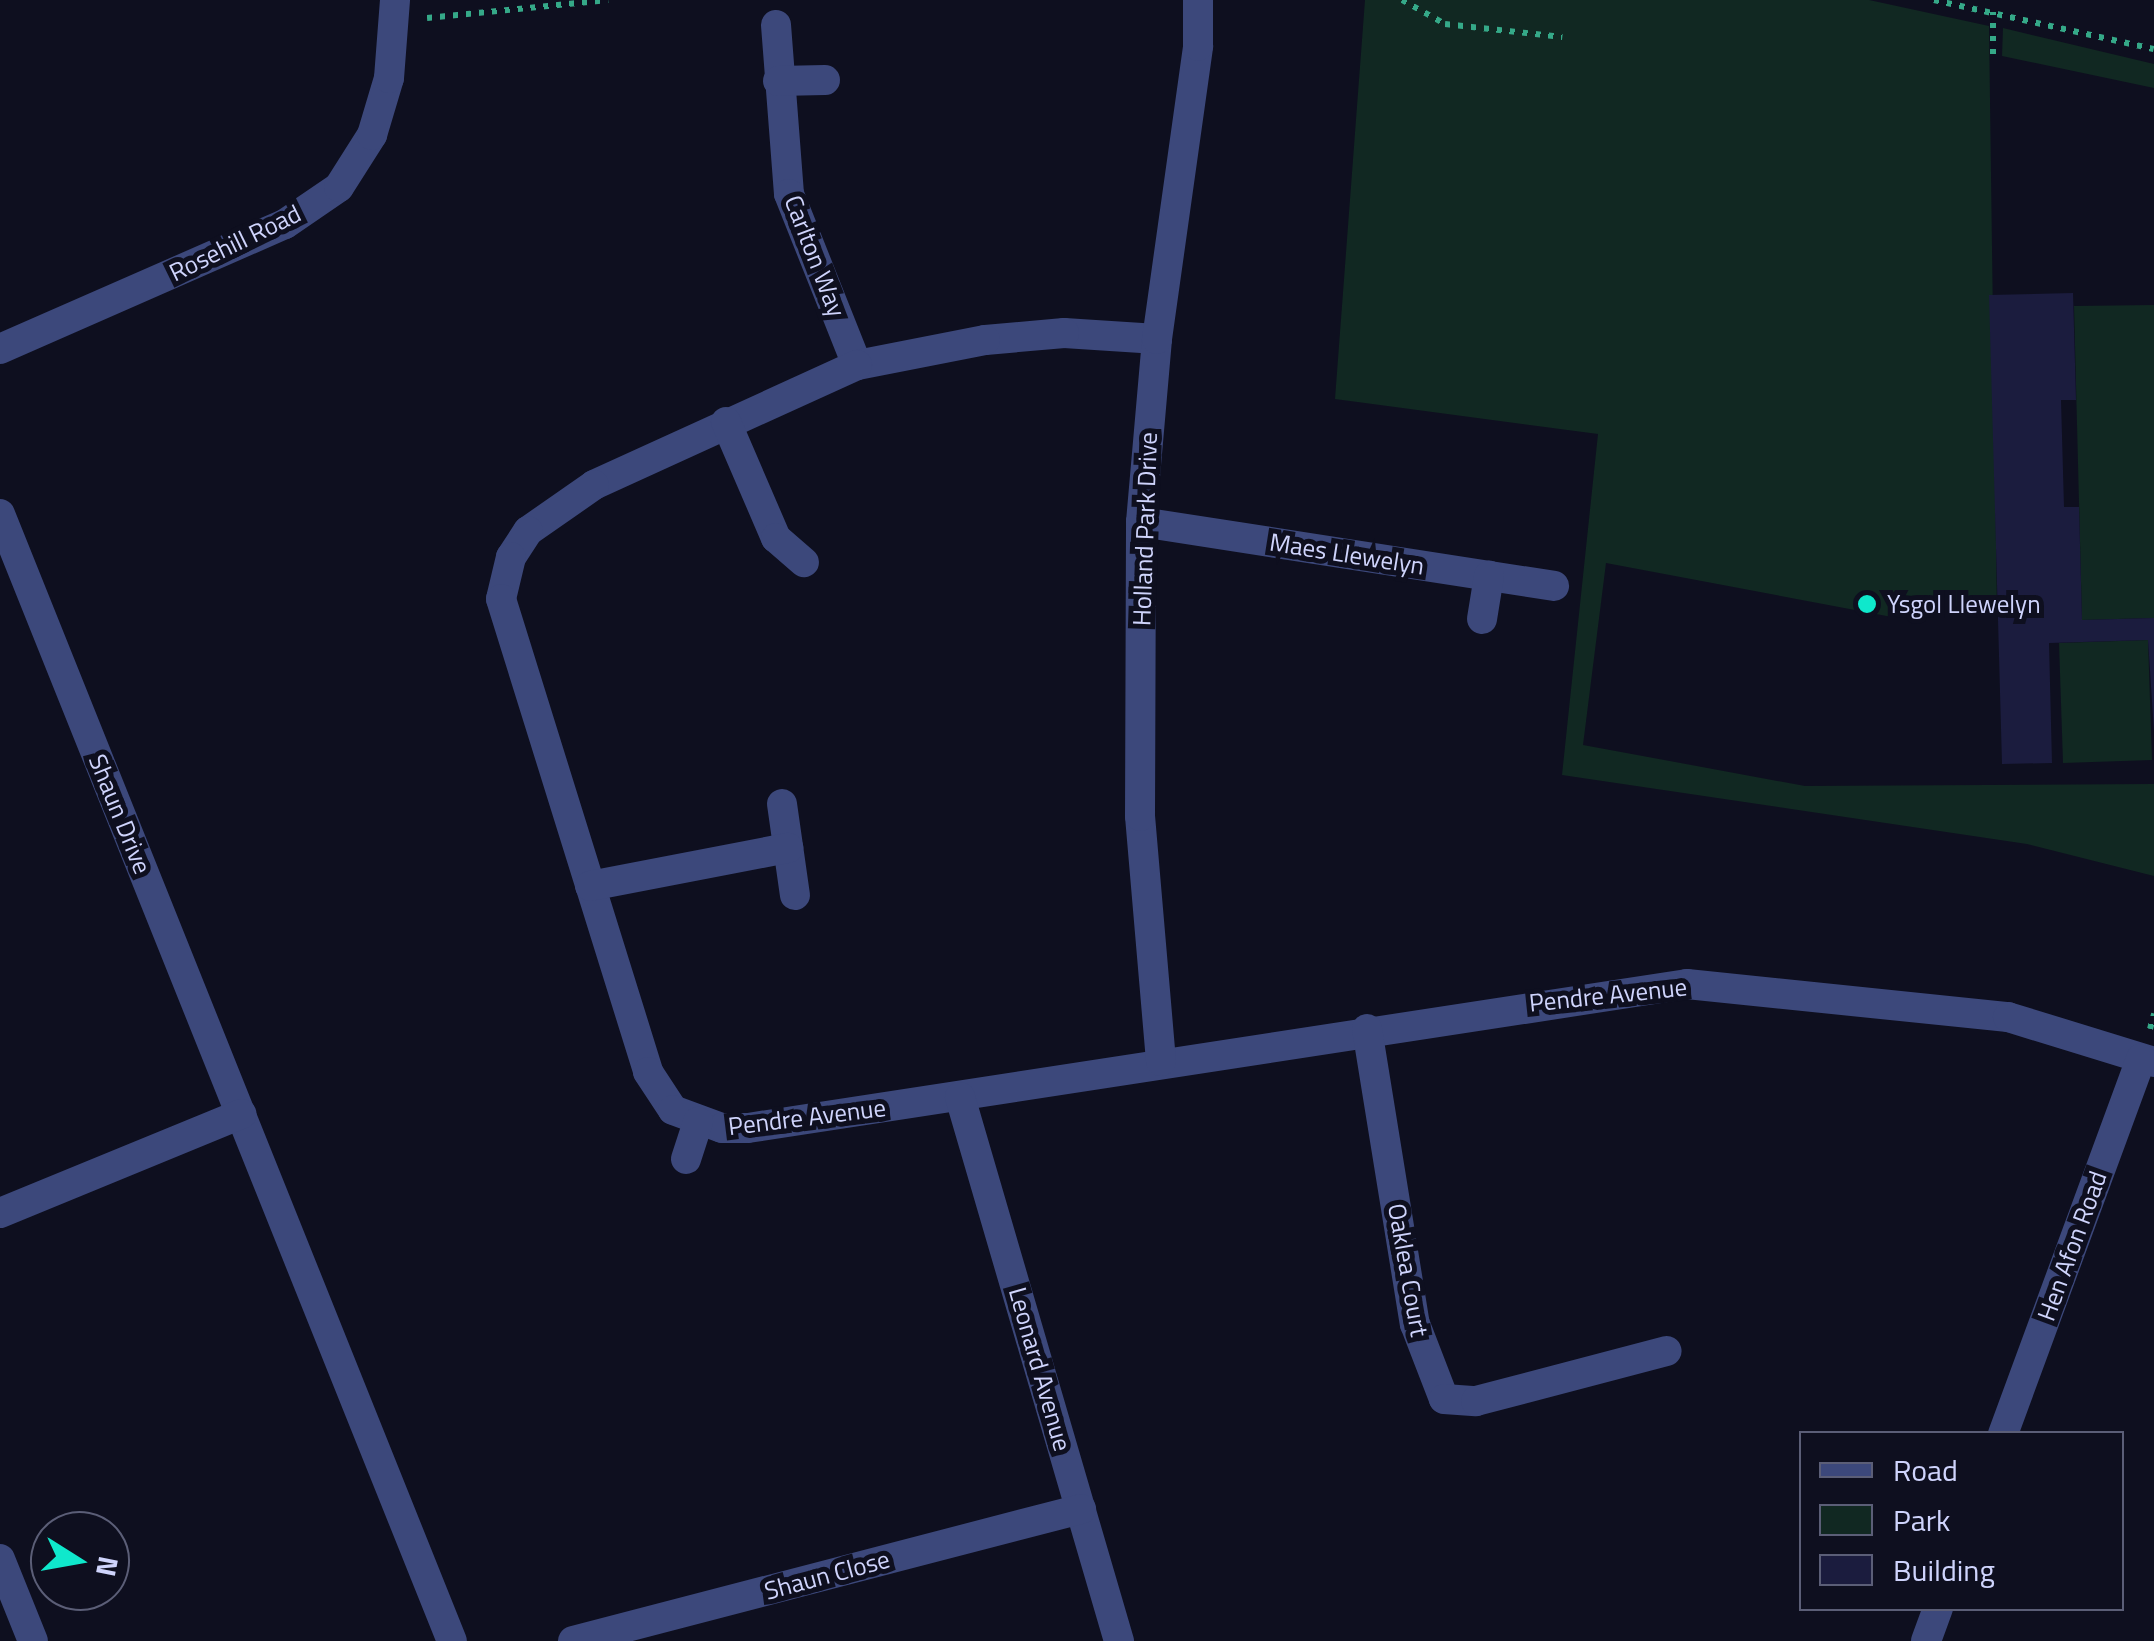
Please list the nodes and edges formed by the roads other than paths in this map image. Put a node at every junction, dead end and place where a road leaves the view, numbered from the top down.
1 (1198, 0) edge
2 (395, 11) edge
3 (776, 25) dead end
4 (825, 80) dead end
5 (778, 81) junction
6 (1156, 339) junction
7 (0, 349) edge
8 (857, 365) junction
9 (726, 422) junction
10 (0, 514) edge
11 (1141, 522) junction
12 (804, 562) dead end
13 (1489, 576) junction
14 (1554, 586) dead end
15 (1482, 619) dead end
16 (782, 804) dead end
17 (788, 848) junction
18 (590, 886) junction
19 (796, 895) dead end
20 (1367, 1029) junction
21 (1161, 1061) junction
22 (2147, 1061) edge
23 (960, 1097) junction
24 (241, 1114) junction
25 (698, 1122) junction
26 (686, 1159) dead end
27 (0, 1213) edge
28 (1667, 1351) dead end
29 (2004, 1431) edge
30 (1081, 1510) junction
31 (0, 1559) edge
32 (1937, 1611) edge
33 (33, 1641) edge
34 (452, 1641) edge
35 (573, 1641) edge
36 (1119, 1641) edge
37 (1926, 1641) edge

1 - 6 street, Holland Park Drive
2 - 7 street, Rosehill Road
3 - 5 street, Carlton Way
4 - 5 street
5 - 8 street, Carlton Way
6 - 8 street, Pendre Avenue
6 - 11 street, Holland Park Drive
8 - 9 street, Pendre Avenue
9 - 12 street
9 - 18 street, Pendre Avenue
10 - 24 street, Shaun Drive
11 - 13 street, Maes Llewelyn
11 - 21 street, Holland Park Drive
13 - 14 street, Maes Llewelyn
13 - 15 street
16 - 17 street
17 - 18 street
17 - 19 street
18 - 25 street, Pendre Avenue
20 - 21 street, Pendre Avenue
20 - 22 street, Pendre Avenue
20 - 28 street, Oaklea Court
21 - 23 street, Pendre Avenue
22 - 29 street, Hen Afon Road
23 - 25 street, Pendre Avenue
23 - 30 street, Leonard Avenue
24 - 27 street
24 - 34 street, Shaun Drive
25 - 26 street
30 - 35 street, Shaun Close
30 - 36 street, Leonard Avenue
31 - 33 street
32 - 37 street

